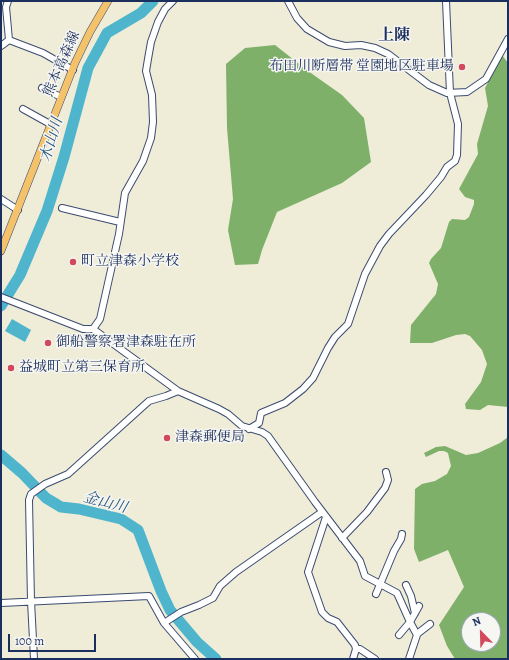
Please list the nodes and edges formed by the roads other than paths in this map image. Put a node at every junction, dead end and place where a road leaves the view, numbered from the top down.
1 (108, 1) edge
2 (173, 1) edge
3 (288, 1) edge
4 (446, 1) edge
5 (5, 4) edge
6 (508, 39) edge
7 (9, 40) junction
8 (1, 46) edge
9 (72, 70) junction
10 (42, 88) dead end
11 (450, 93) junction
12 (62, 97) junction
13 (23, 109) dead end
14 (50, 124) junction
15 (1, 199) edge
16 (62, 208) dead end
17 (18, 210) junction
18 (120, 222) junction
19 (1, 251) edge
20 (1, 297) edge
21 (93, 330) junction
22 (178, 391) junction
23 (249, 429) junction
24 (386, 472) dead end
25 (322, 512) junction
26 (326, 517) junction
27 (402, 534) dead end
28 (342, 538) junction
29 (379, 584) junction
30 (406, 585) dead end
31 (376, 594) dead end
32 (31, 602) junction
33 (1, 603) edge
34 (419, 606) dead end
35 (415, 613) junction
36 (166, 621) junction
37 (410, 622) junction
38 (430, 624) dead end
39 (417, 634) junction
40 (399, 635) dead end
41 (356, 649) junction
42 (34, 659) edge
43 (195, 659) edge
44 (353, 659) edge
45 (375, 659) edge
46 (409, 659) edge

1 - 9 main road, 熊本高森線
2 - 18 street
3 - 11 street
4 - 11 street
5 - 7 street
6 - 11 street
7 - 8 street
7 - 9 street
9 - 12 main road, 熊本高森線
10 - 12 street
11 - 23 street
12 - 14 main road, 熊本高森線
13 - 14 street
14 - 17 main road, 熊本高森線
15 - 17 street
16 - 18 street
17 - 19 main road, 熊本高森線
18 - 21 street
20 - 21 street
21 - 22 street
22 - 23 street
22 - 32 street
23 - 25 street
24 - 28 street
25 - 26 street
25 - 36 street
26 - 28 street
26 - 41 street
27 - 29 street
28 - 29 street
29 - 31 street
29 - 37 street
30 - 35 street
32 - 33 street
32 - 36 street
32 - 42 street
34 - 35 street
35 - 37 street
36 - 43 street
37 - 39 street
37 - 40 street
38 - 39 street
39 - 46 street
41 - 44 street
41 - 45 street

